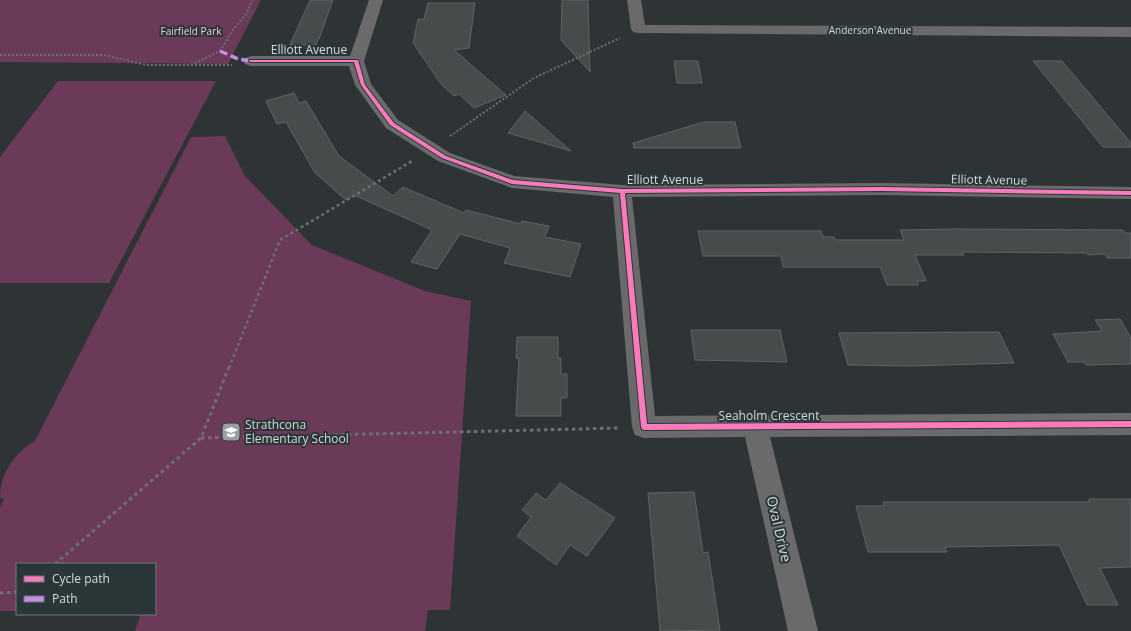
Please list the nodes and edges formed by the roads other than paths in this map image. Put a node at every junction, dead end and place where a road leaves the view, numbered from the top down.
1 (376, 0) edge
2 (634, 0) edge
3 (1131, 32) edge
4 (251, 60) road end
5 (356, 60) junction
6 (622, 191) junction
7 (1131, 193) edge
8 (1131, 424) edge
9 (755, 427) junction
10 (803, 631) edge

1 - 5 street
2 - 3 street, Anderson Avenue
4 - 5 street, Elliott Avenue
5 - 6 street, Elliott Avenue
6 - 7 street, Elliott Avenue
6 - 9 street, Seaholm Crescent
8 - 9 street, Seaholm Crescent
9 - 10 street, Oval Drive

